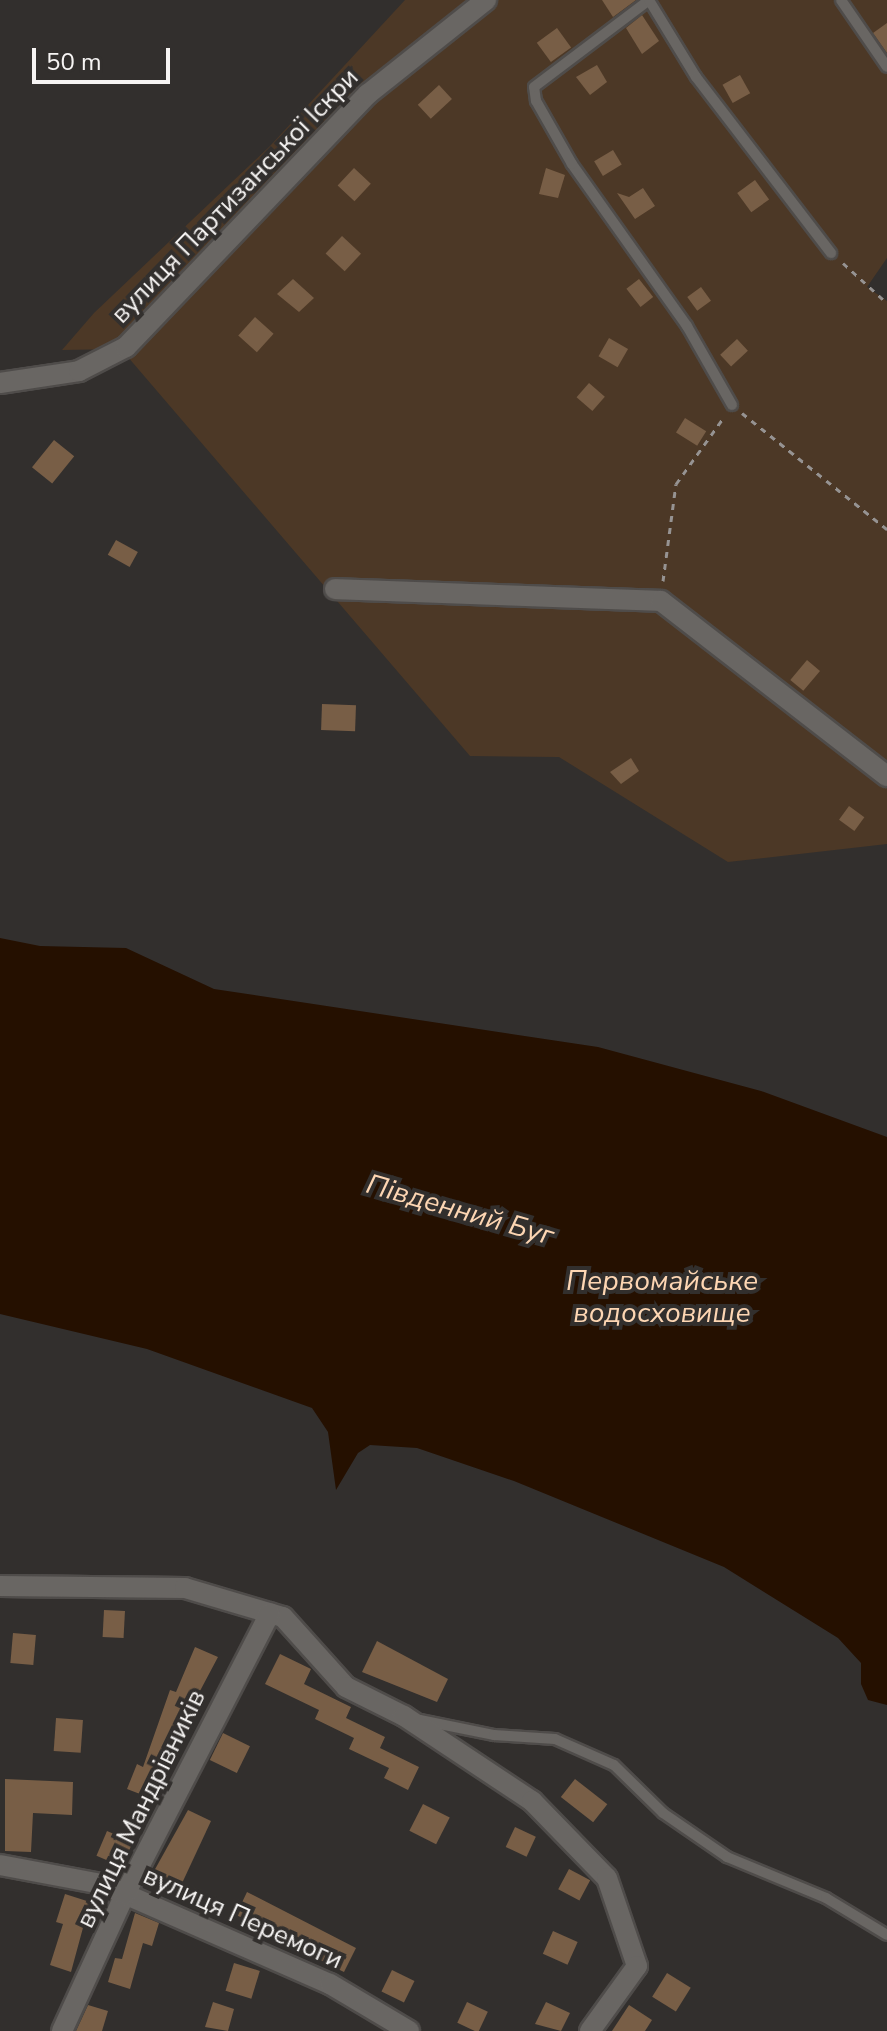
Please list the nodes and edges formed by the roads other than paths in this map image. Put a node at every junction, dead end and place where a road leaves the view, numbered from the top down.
1 (486, 0) edge
2 (841, 0) edge
3 (887, 67) edge
4 (831, 253) road end
5 (0, 383) edge
6 (732, 405) road end
7 (335, 589) dead end
8 (887, 776) edge
9 (0, 1586) edge
10 (270, 1613) junction
11 (404, 1716) junction
12 (0, 1865) edge
13 (125, 1894) junction
14 (887, 1935) edge
15 (62, 2031) edge
16 (409, 2031) edge
17 (590, 2031) edge

1 - 5 street, вулиця Партизанської Іскри
2 - 3 lane
4 - 6 lane
7 - 8 street
9 - 10 street
10 - 11 street
10 - 13 street, вулиця Мандрівників
11 - 14 lane
11 - 17 street
12 - 13 street, вулиця Перемоги
13 - 15 street, вулиця Мандрівників
13 - 16 street, вулиця Перемоги

